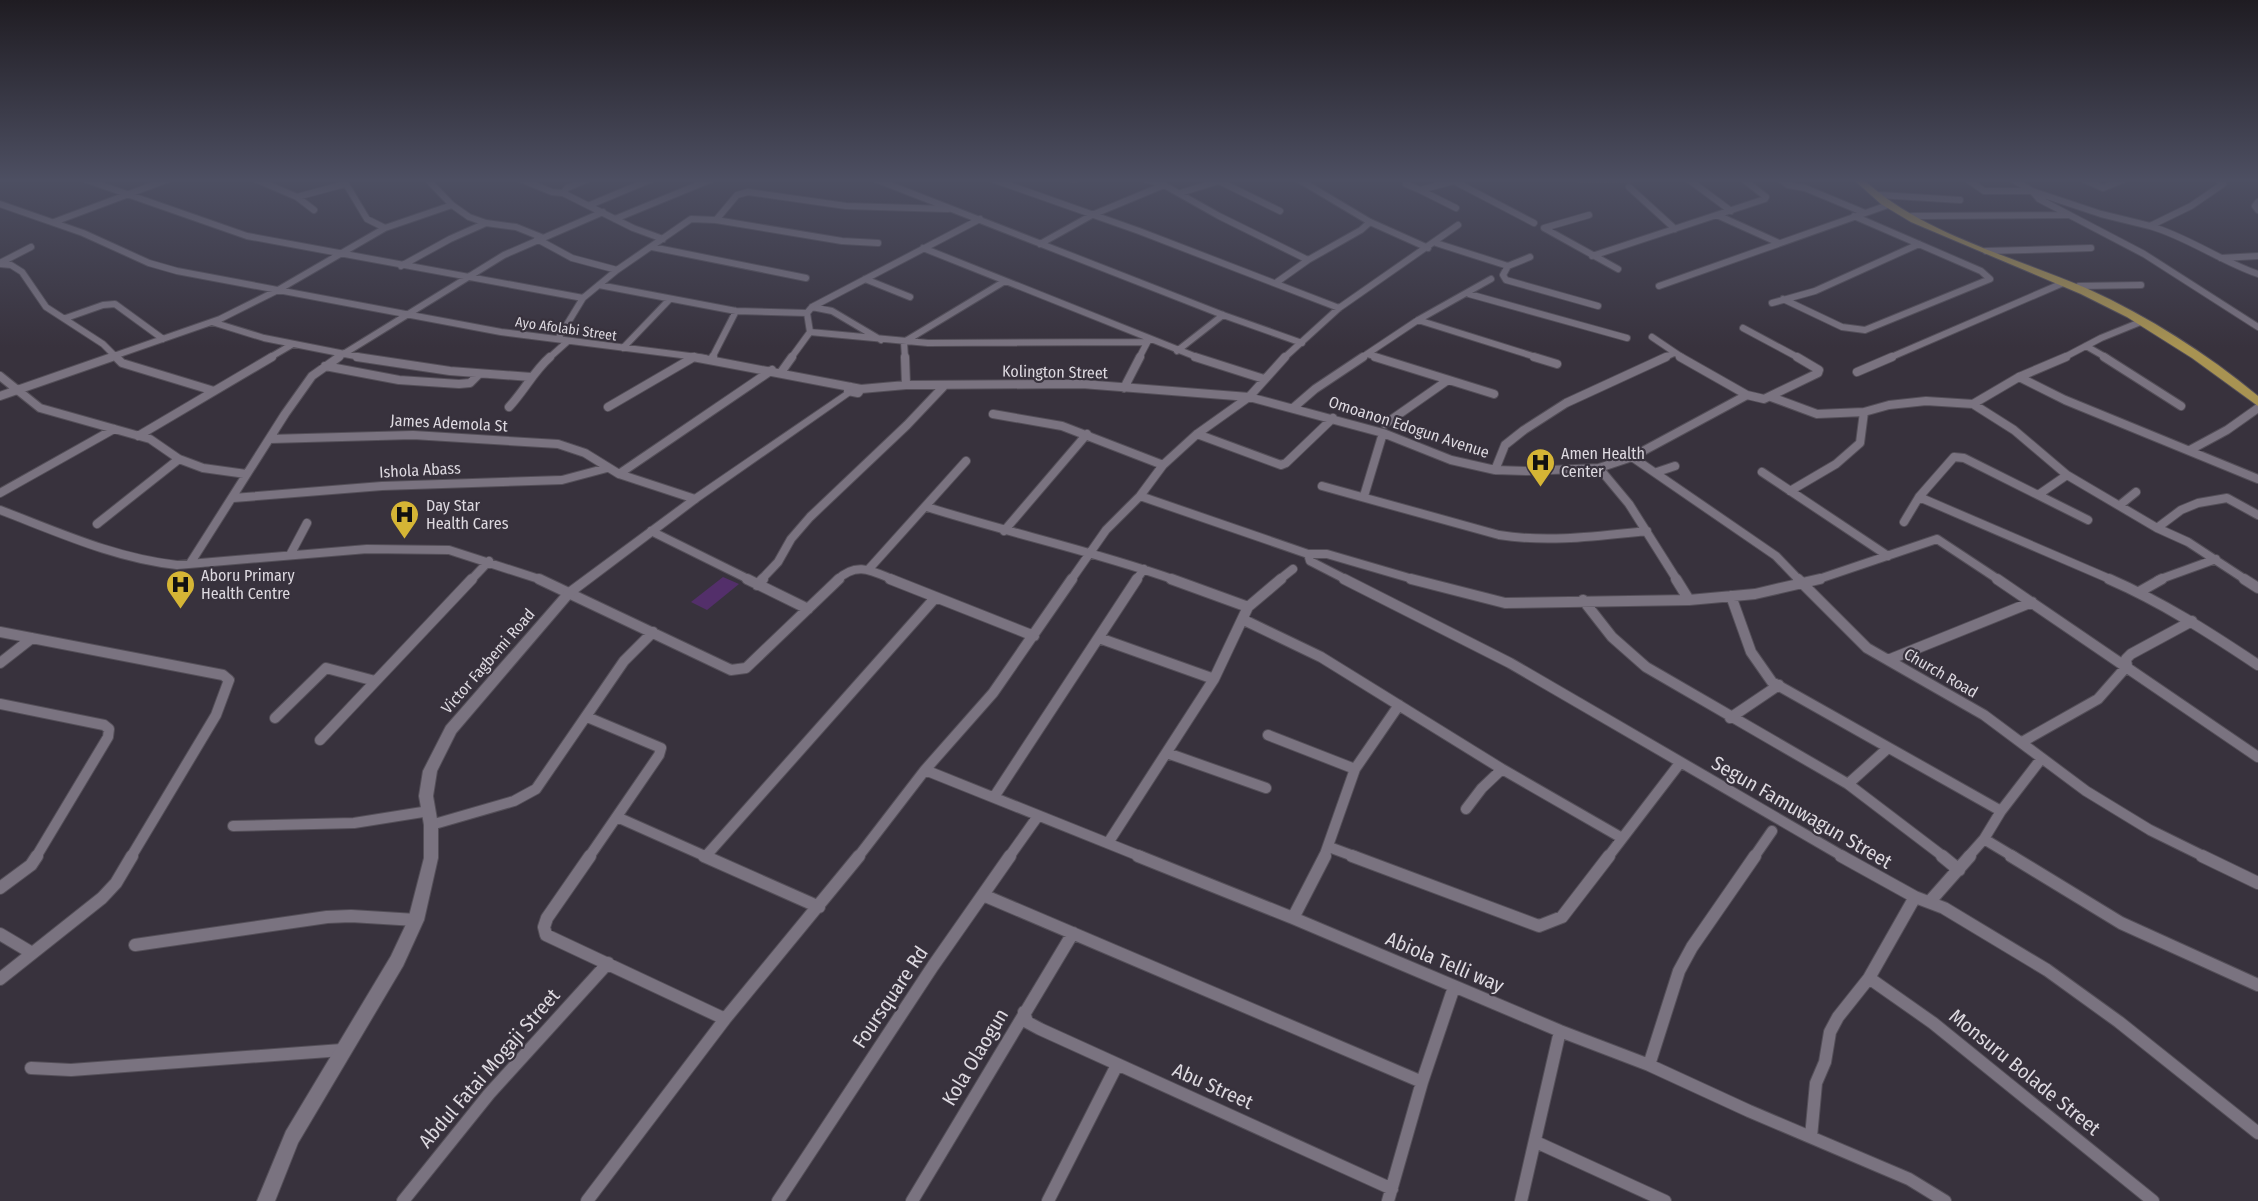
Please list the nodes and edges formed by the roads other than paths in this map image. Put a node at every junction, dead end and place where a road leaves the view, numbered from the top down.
1 (88, 235) edge
2 (244, 235) edge
3 (373, 235) edge
4 (462, 235) edge
5 (533, 235) edge
6 (546, 235) edge
7 (654, 235) edge
8 (669, 235) edge
9 (806, 235) edge
10 (948, 235) edge
11 (1019, 235) edge
12 (1056, 235) edge
13 (1147, 235) edge
14 (1258, 235) edge
15 (1353, 235) edge
16 (1399, 235) edge
17 (1446, 235) edge
18 (1556, 235) edge
19 (1656, 235) edge
20 (1761, 235) edge
21 (1801, 235) edge
22 (1898, 235) edge
23 (1950, 235) edge
24 (1955, 235) edge
25 (2108, 235) edge
26 (2178, 235) edge
27 (539, 238) junction
28 (663, 239) junction
29 (878, 243) dead end
30 (1436, 243) junction
31 (1779, 243) junction
32 (1040, 244) junction
33 (1919, 244) junction
34 (31, 247) dead end
35 (652, 248) junction
36 (923, 248) junction
37 (1428, 248) junction
38 (2091, 248) dead end
39 (1989, 250) junction
40 (341, 253) junction
41 (1592, 256) junction
42 (2258, 256) edge
43 (1530, 257) dead end
44 (2221, 258) junction
45 (1308, 260) junction
46 (0, 264) edge
47 (401, 266) junction
48 (1508, 266) junction
49 (1618, 268) dead end
50 (617, 270) junction
51 (2258, 274) edge
52 (467, 278) junction
53 (806, 278) dead end
54 (865, 279) junction
55 (1491, 279) dead end
56 (1005, 281) junction
57 (1276, 282) junction
58 (2063, 283) junction
59 (599, 285) junction
60 (1659, 285) dead end
61 (2141, 285) dead end
62 (2079, 286) junction
63 (278, 290) junction
64 (1469, 294) junction
65 (910, 297) dead end
66 (583, 298) junction
67 (1783, 298) junction
68 (669, 300) junction
69 (1772, 303) dead end
70 (1598, 306) dead end
71 (1339, 308) junction
72 (810, 310) junction
73 (736, 311) junction
74 (406, 314) junction
75 (1222, 315) junction
76 (66, 318) junction
77 (1419, 320) junction
78 (2143, 321) junction
79 (212, 322) junction
80 (2258, 327) edge
81 (1743, 328) dead end
82 (810, 332) junction
83 (1652, 337) dead end
84 (1627, 338) dead end
85 (163, 339) junction
86 (558, 339) junction
87 (881, 340) junction
88 (568, 341) junction
89 (1147, 341) junction
90 (904, 342) junction
91 (1302, 343) junction
92 (293, 344) junction
93 (2086, 346) junction
94 (624, 348) junction
95 (1177, 351) junction
96 (1674, 353) junction
97 (343, 354) junction
98 (1367, 354) junction
99 (116, 355) junction
100 (694, 357) junction
101 (712, 359) junction
102 (1557, 364) dead end
103 (325, 366) junction
104 (772, 370) junction
105 (782, 371) junction
106 (1857, 372) dead end
107 (478, 375) junction
108 (0, 376) edge
109 (531, 377) junction
110 (2019, 378) junction
111 (1264, 379) junction
112 (1448, 380) junction
113 (906, 385) junction
114 (944, 386) junction
115 (1124, 388) junction
116 (19, 389) junction
117 (853, 390) junction
118 (214, 391) junction
119 (1494, 394) dead end
120 (1747, 395) junction
121 (2258, 395) edge
122 (0, 396) edge
123 (1249, 397) junction
124 (1771, 397) junction
125 (2258, 402) edge
126 (1973, 404) junction
127 (509, 406) dead end
128 (2181, 406) dead end
129 (608, 407) dead end
130 (1293, 408) junction
131 (2258, 408) edge
132 (1864, 412) junction
133 (993, 414) dead end
134 (1333, 418) junction
135 (1385, 424) dead end
136 (114, 429) junction
137 (1383, 433) junction
138 (1087, 434) junction
139 (1197, 434) junction
140 (138, 436) junction
141 (270, 439) junction
142 (2190, 450) junction
143 (1973, 452) dead end
144 (1632, 457) junction
145 (1964, 458) junction
146 (179, 459) junction
147 (966, 461) dead end
148 (1163, 465) junction
149 (1675, 465) dead end
150 (607, 468) junction
151 (1599, 468) junction
152 (1495, 470) junction
153 (1657, 472) junction
154 (1762, 472) dead end
155 (246, 474) junction
156 (619, 474) junction
157 (2067, 475) junction
158 (2258, 479) edge
159 (1322, 486) dead end
160 (1790, 491) junction
161 (0, 492) edge
162 (2136, 492) dead end
163 (2037, 495) junction
164 (1140, 496) junction
165 (1364, 496) junction
166 (1919, 497) junction
167 (233, 498) junction
168 (694, 499) junction
169 (2120, 505) junction
170 (927, 507) junction
171 (0, 510) edge
172 (2258, 515) edge
173 (2088, 520) dead end
174 (1904, 522) dead end
175 (307, 523) dead end
176 (97, 525) dead end
177 (2157, 528) junction
178 (651, 531) junction
179 (1004, 531) junction
180 (1647, 531) junction
181 (1308, 554) junction
182 (290, 555) junction
183 (1090, 555) junction
184 (1888, 556) junction
185 (2216, 559) junction
186 (489, 561) junction
187 (191, 562) junction
188 (1144, 569) junction
189 (1293, 569) dead end
190 (868, 570) junction
191 (1805, 584) junction
192 (758, 585) junction
193 (2258, 588) edge
194 (2139, 592) junction
195 (569, 593) junction
196 (1731, 596) junction
197 (935, 598) junction
198 (1583, 600) junction
199 (1689, 600) junction
200 (2032, 602) junction
201 (1248, 607) junction
202 (808, 609) junction
203 (1244, 620) junction
204 (2192, 621) junction
205 (0, 632) edge
206 (653, 632) junction
207 (1034, 636) junction
208 (32, 638) junction
209 (1099, 638) junction
210 (1888, 660) junction
211 (0, 663) edge
212 (2258, 665) edge
213 (2127, 666) junction
214 (1214, 679) junction
215 (375, 681) junction
216 (1779, 685) junction
217 (0, 704) edge
218 (1399, 705) junction
219 (587, 717) junction
220 (275, 718) dead end
221 (1730, 718) junction
222 (1268, 735) dead end
223 (320, 740) dead end
224 (2022, 742) junction
225 (1888, 748) junction
226 (1167, 753) junction
227 (2258, 757) edge
228 (2041, 759) junction
229 (1680, 763) junction
230 (1355, 769) junction
231 (1502, 769) junction
232 (926, 770) junction
233 (1848, 784) junction
234 (1266, 788) dead end
235 (994, 796) junction
236 (1466, 809) dead end
237 (2001, 811) junction
238 (1038, 816) junction
239 (617, 817) junction
240 (430, 818) junction
241 (233, 826) dead end
242 (1772, 831) dead end
243 (1622, 838) junction
244 (1984, 839) junction
245 (1108, 843) junction
246 (1329, 847) junction
247 (705, 857) junction
248 (1959, 870) junction
249 (2258, 883) edge
250 (0, 888) edge
251 (983, 895) junction
252 (1915, 897) junction
253 (1932, 899) junction
254 (819, 907) junction
255 (1293, 918) junction
256 (416, 920) junction
257 (1073, 933) junction
258 (0, 934) edge
259 (135, 945) dead end
260 (32, 953) junction
261 (608, 963) junction
262 (1869, 978) junction
263 (0, 979) edge
264 (2258, 985) edge
265 (1454, 987) junction
266 (1024, 1012) junction
267 (725, 1019) junction
268 (1560, 1031) junction
269 (342, 1050) junction
270 (1117, 1065) junction
271 (1650, 1065) junction
272 (31, 1068) dead end
273 (1422, 1082) junction
274 (2258, 1133) edge
275 (1811, 1137) junction
276 (1536, 1142) junction
277 (1390, 1195) edge
278 (1658, 1199) edge
279 (266, 1201) edge
280 (403, 1201) edge
281 (587, 1201) edge
282 (778, 1201) edge
283 (912, 1201) edge
284 (1048, 1201) edge
285 (1521, 1201) edge
286 (1945, 1201) edge
287 (2153, 1201) edge

1 - 63 street, Ayo Afolabi Street
2 - 40 street
3 - 40 street
4 - 47 street
5 - 27 street
6 - 27 street
7 - 28 street
8 - 28 street
9 - 29 street
10 - 36 street
11 - 32 street
12 - 32 street
13 - 57 street
14 - 45 street
15 - 45 street
16 - 37 street
17 - 30 street
18 - 41 street
19 - 41 street
20 - 31 street
21 - 31 street
22 - 33 street
23 - 39 main road
24 - 39 main road
25 - 80 street
26 - 44 street
27 - 50 street
27 - 52 street
28 - 35 street
30 - 37 street
30 - 48 street
31 - 60 street
32 - 75 street
33 - 67 street
33 - 67 street
34 - 46 street
35 - 50 street
35 - 53 street
36 - 54 street
36 - 56 street
37 - 71 street
38 - 39 street
39 - 58 main road
39 - 62 main road
40 - 47 street
40 - 63 street
41 - 49 street
42 - 44 street
43 - 48 street
44 - 51 street
45 - 57 street
46 - 76 street
47 - 52 street
48 - 70 street
50 - 59 street
52 - 66 street
52 - 74 street
54 - 65 street
54 - 72 street
55 - 64 street
56 - 89 street
56 - 90 street
57 - 71 street
58 - 78 main road
58 - 106 street
59 - 66 street
59 - 68 street
61 - 62 street
62 - 121 main road
63 - 74 street, Ayo Afolabi Street
63 - 79 street
64 - 77 street
64 - 84 street
66 - 86 street
67 - 69 street
68 - 73 street
68 - 94 street
71 - 91 street
72 - 73 street
72 - 82 street
72 - 87 street
73 - 101 street
74 - 86 street, Ayo Afolabi Street
74 - 97 street
75 - 91 street
75 - 95 street
76 - 85 street
76 - 99 street
77 - 98 street
77 - 102 street
78 - 93 street
78 - 125 main road
79 - 85 street
79 - 92 street
81 - 124 street
82 - 87 street
82 - 105 street
83 - 96 street
85 - 99 street
86 - 88 street, Ayo Afolabi Street
87 - 90 street
88 - 94 street, Ayo Afolabi Street
88 - 109 street
89 - 90 street
89 - 95 street
89 - 115 street
90 - 113 street
91 - 111 street
92 - 97 street
92 - 118 street
93 - 110 street
93 - 128 street
94 - 100 street, Ayo Afolabi Street
95 - 111 street
96 - 120 street
96 - 152 street
97 - 103 street
97 - 107 street
98 - 112 street
98 - 130 street
99 - 116 street
99 - 118 street
100 - 101 street, Ayo Afolabi Street
100 - 129 street
101 - 104 street, Ayo Afolabi Street
103 - 107 street
103 - 141 street
104 - 105 street, Ayo Afolabi Street
104 - 156 street
105 - 117 street, Ayo Afolabi Street
107 - 109 street
108 - 116 street
109 - 127 street
110 - 126 street
110 - 142 street
111 - 123 street
112 - 119 street
112 - 135 street
113 - 114 street, Kolington Street
113 - 117 street, Kolington Street
114 - 115 street, Kolington Street
114 - 192 street
115 - 123 street, Kolington Street
116 - 122 street
116 - 136 street
117 - 168 street, Victor Fagbemi Road
118 - 140 street
120 - 124 street
120 - 144 street, Omoanon Edogun Avenue
123 - 130 street, Omoanon Edogun Avenue
123 - 139 street
124 - 132 street
126 - 132 street
126 - 157 street
130 - 134 street, Omoanon Edogun Avenue
131 - 142 street
132 - 160 street
133 - 138 street
134 - 137 street, Omoanon Edogun Avenue
134 - 139 street
136 - 140 street
136 - 161 street
137 - 152 street, Omoanon Edogun Avenue
137 - 165 street
138 - 148 street
138 - 179 street
139 - 148 street
140 - 146 street
141 - 150 street, James Ademola St
141 - 155 street
142 - 158 street
143 - 145 street
144 - 151 street, Omoanon Edogun Avenue
144 - 153 street, Church Road
145 - 163 street
145 - 166 street
146 - 155 street
146 - 176 street
147 - 170 street
148 - 164 street
149 - 153 street
150 - 156 street, James Ademola St
150 - 167 street, Ishola Abass
151 - 152 street, Omoanon Edogun Avenue
151 - 180 street
153 - 191 street, Church Road
154 - 160 street
155 - 167 street
156 - 168 street, James Ademola St
157 - 163 street
157 - 169 street
159 - 165 street
160 - 184 street
162 - 169 street
163 - 173 street
164 - 181 street
164 - 183 street
165 - 180 street
166 - 174 street
166 - 194 street
167 - 187 street
168 - 178 street, Victor Fagbemi Road
169 - 177 street
170 - 179 street
170 - 190 street
171 - 187 street
172 - 177 street
175 - 182 street
177 - 185 street
178 - 192 street
178 - 195 street, Victor Fagbemi Road
179 - 183 street
180 - 199 street
181 - 198 street
181 - 229 street, Segun Famuwagun Street
182 - 186 street
182 - 187 street
183 - 188 street
183 - 207 street
184 - 191 street
184 - 200 street
185 - 193 street
185 - 194 street
186 - 195 street
186 - 215 street
188 - 201 street
188 - 209 street
189 - 201 street
190 - 197 street
190 - 202 street
191 - 196 street
191 - 210 street, Church Road
192 - 202 street
194 - 204 street
195 - 206 street
195 - 240 street, Victor Fagbemi Road
196 - 199 street
196 - 216 street
197 - 207 street
197 - 247 street
198 - 199 street
198 - 221 street
200 - 210 street
200 - 213 street
201 - 203 street
202 - 206 street
203 - 214 street
203 - 218 street
204 - 212 street
204 - 213 street
205 - 208 street
206 - 219 street
207 - 232 street
208 - 211 street
208 - 260 street
209 - 214 street
209 - 235 street
210 - 224 street, Church Road
213 - 224 street
213 - 227 street
214 - 226 street
215 - 220 street
215 - 223 street
216 - 221 street
216 - 225 street
217 - 250 street
218 - 230 street
218 - 231 street
219 - 239 street
219 - 240 street
221 - 233 street
222 - 230 street
224 - 228 street, Church Road
225 - 233 street
225 - 237 street
226 - 234 street
226 - 245 street
228 - 237 street
228 - 249 street, Church Road
229 - 243 street
229 - 252 street, Segun Famuwagun Street
230 - 246 street
231 - 236 street
231 - 243 street
232 - 235 street, Abiola Telli way
232 - 254 street
233 - 248 street
235 - 238 street, Abiola Telli way
237 - 244 street
238 - 245 street, Abiola Telli way
238 - 251 street, Foursquare Rd
239 - 247 street
239 - 261 street
240 - 241 street
240 - 256 street, Victor Fagbemi Road
242 - 271 street
243 - 246 street
244 - 248 street
244 - 264 street
245 - 255 street, Abiola Telli way
246 - 255 street
247 - 254 street
248 - 253 street
251 - 257 street
251 - 282 street, Foursquare Rd
252 - 253 street, Segun Famuwagun Street
252 - 262 street
253 - 274 street, Segun Famuwagun Street
254 - 267 street
255 - 265 street, Abiola Telli way
256 - 259 street
256 - 269 street, Victor Fagbemi Road
257 - 266 street, Kola Olaogun
257 - 273 street
258 - 260 street
260 - 263 street
261 - 267 street
261 - 280 street, Abdul Fatai Mogaji Street
262 - 275 street
262 - 287 street, Monsuru Bolade Street
265 - 268 street, Abiola Telli way
265 - 273 street
266 - 270 street, Abu Street
266 - 283 street, Kola Olaogun
267 - 281 street
268 - 271 street, Abiola Telli way
268 - 276 street
269 - 272 street
269 - 279 street, Victor Fagbemi Road
270 - 277 street, Abu Street
270 - 284 street
271 - 275 street, Abiola Telli way
273 - 277 street
275 - 286 street, Abiola Telli way
276 - 278 street
276 - 285 street

